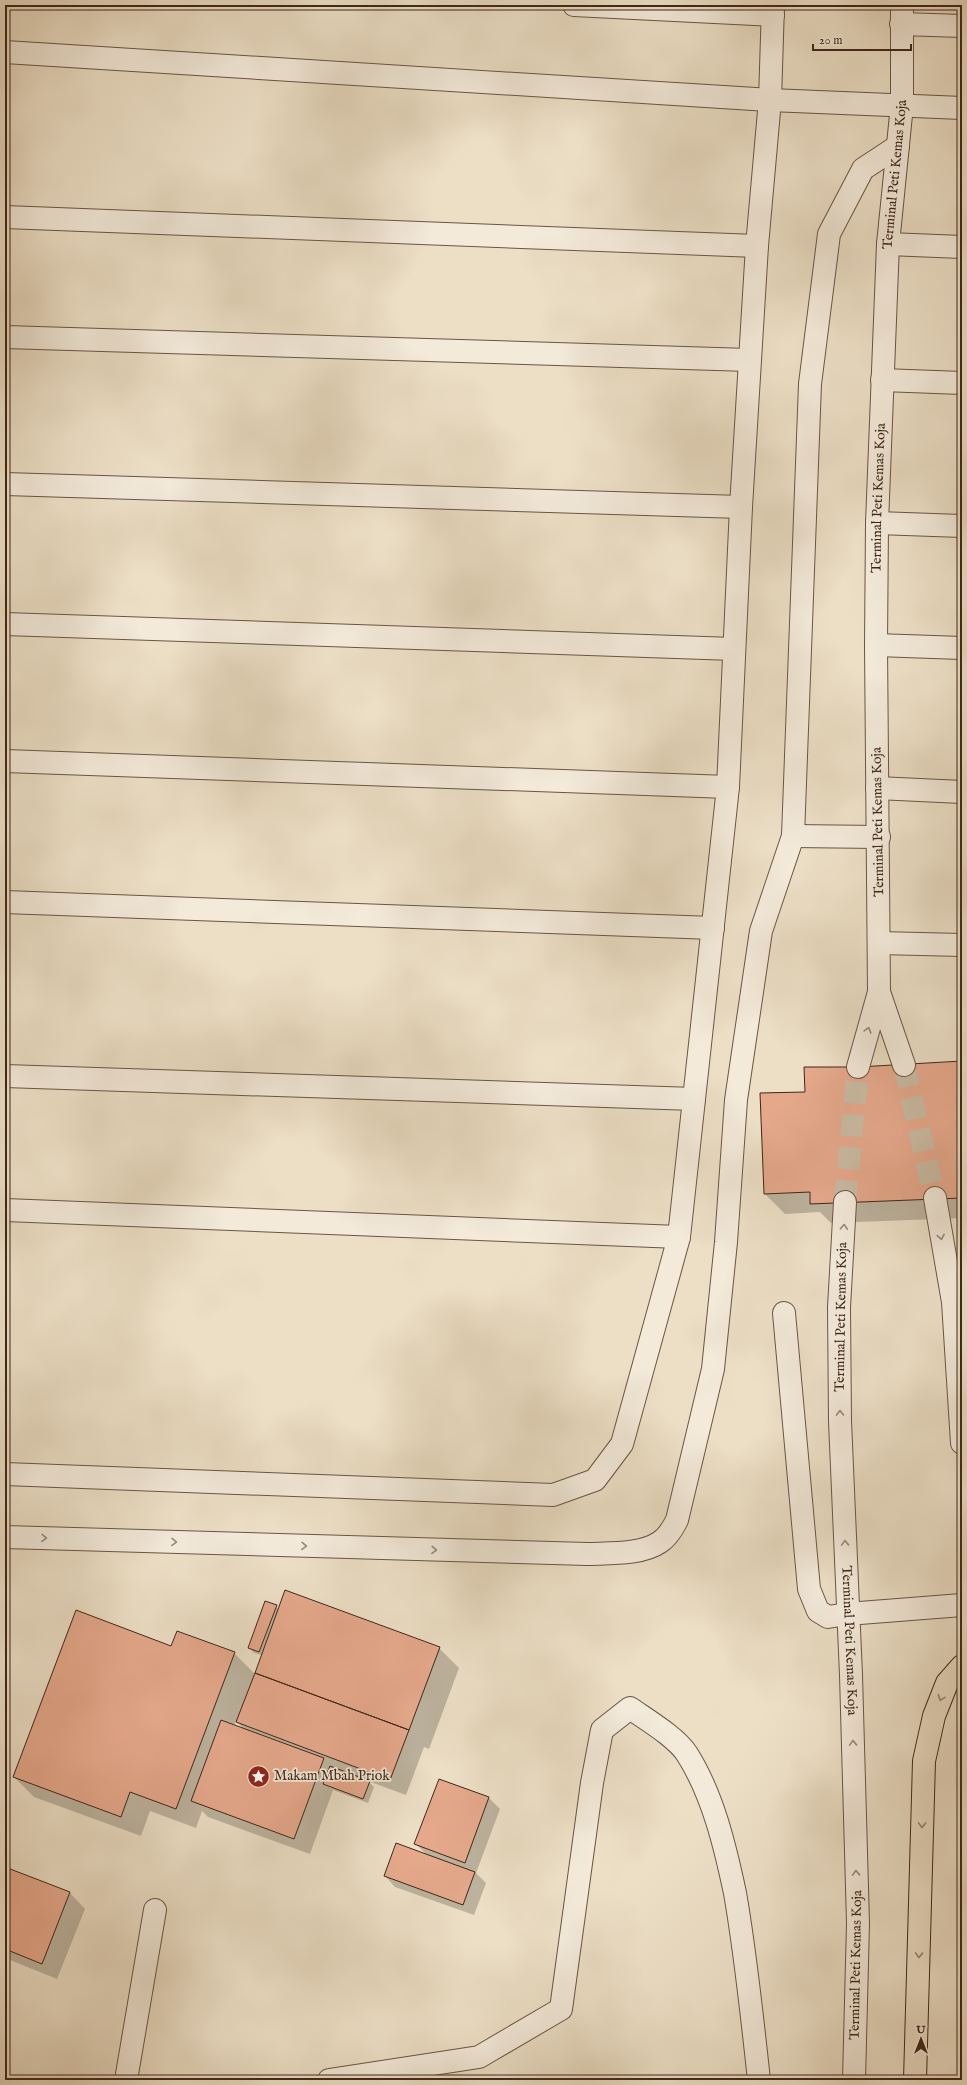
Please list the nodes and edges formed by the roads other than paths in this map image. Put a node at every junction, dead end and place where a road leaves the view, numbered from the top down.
1 (574, 5) edge
2 (773, 10) edge
3 (901, 15) edge
4 (962, 26) edge
5 (5, 52) edge
6 (770, 100) junction
7 (902, 105) junction
8 (962, 108) edge
9 (898, 146) junction
10 (5, 217) edge
11 (888, 244) junction
12 (757, 246) junction
13 (962, 247) edge
14 (5, 337) edge
15 (749, 360) junction
16 (882, 380) junction
17 (962, 383) edge
18 (5, 484) edge
19 (741, 507) junction
20 (877, 523) junction
21 (962, 526) edge
22 (5, 624) edge
23 (876, 645) junction
24 (734, 648) junction
25 (962, 648) edge
26 (5, 760) edge
27 (728, 787) junction
28 (877, 788) junction
29 (962, 792) edge
30 (793, 836) junction
31 (879, 837) junction
32 (5, 902) edge
33 (713, 928) junction
34 (879, 943) junction
35 (962, 945) edge
36 (879, 992) junction
37 (904, 1065) tunnel mouth
38 (858, 1067) tunnel mouth
39 (5, 1076) edge
40 (694, 1099) junction
41 (935, 1198) tunnel mouth
42 (845, 1202) tunnel mouth
43 (5, 1210) edge
44 (679, 1237) junction
45 (784, 1313) dead end
46 (962, 1443) edge
47 (5, 1474) edge
48 (5, 1537) edge
49 (962, 1605) edge
50 (847, 1614) junction
51 (962, 1666) edge
52 (155, 1910) dead end
53 (126, 2080) edge
54 (329, 2080) edge
55 (759, 2080) edge
56 (854, 2080) edge
57 (915, 2080) edge

1 - 2 street
2 - 6 street
3 - 4 street
3 - 7 street, Terminal Peti Kemas Koja
5 - 6 street
6 - 7 street
6 - 12 street
7 - 8 street
7 - 9 street, Terminal Peti Kemas Koja
9 - 11 street, Terminal Peti Kemas Koja
9 - 30 street
10 - 12 street
11 - 13 street
11 - 16 street, Terminal Peti Kemas Koja
12 - 15 street
14 - 15 street
15 - 19 street
16 - 17 street
16 - 20 street, Terminal Peti Kemas Koja
18 - 19 street
19 - 24 street
20 - 21 street
20 - 23 street, Terminal Peti Kemas Koja
22 - 24 street
23 - 25 street
23 - 28 street, Terminal Peti Kemas Koja
24 - 27 street
26 - 27 street
27 - 33 street
28 - 29 street
28 - 31 street, Terminal Peti Kemas Koja
30 - 31 street
48 -> 30 street
31 - 34 street, Terminal Peti Kemas Koja
32 - 33 street
33 - 40 street
34 - 35 street
34 - 36 street, Terminal Peti Kemas Koja
36 - 37 street, Terminal Peti Kemas Koja
38 -> 36 street, Terminal Peti Kemas Koja
39 - 40 street
40 - 44 street
41 -> 46 street
50 -> 42 street, Terminal Peti Kemas Koja
43 - 44 street
44 - 47 street
45 - 50 street
49 - 50 street
56 -> 50 street, Terminal Peti Kemas Koja
51 -> 57 highway
52 - 53 street
54 - 55 street

